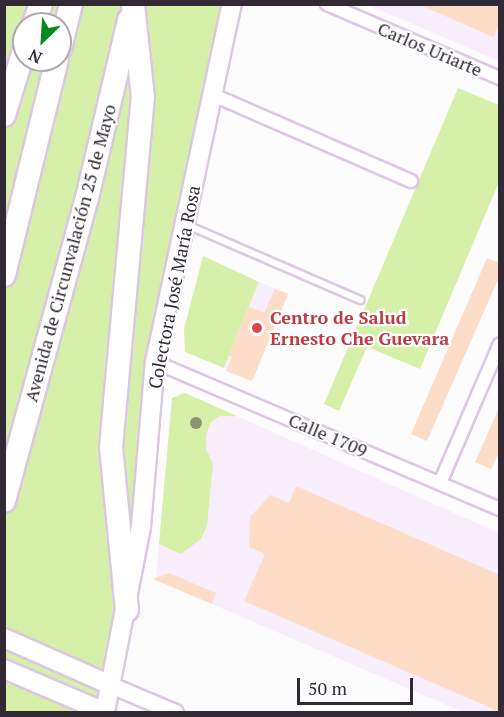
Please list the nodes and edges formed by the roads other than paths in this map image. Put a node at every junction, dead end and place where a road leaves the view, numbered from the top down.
1 (133, 4) edge
2 (232, 4) edge
3 (327, 4) edge
4 (17, 72) edge
5 (54, 72) edge
6 (500, 78) edge
7 (213, 95) junction
8 (4, 115) edge
9 (411, 181) dead end
10 (186, 225) junction
11 (4, 275) edge
12 (360, 300) dead end
13 (500, 344) edge
14 (155, 362) junction
15 (440, 483) junction
16 (4, 501) edge
17 (500, 509) edge
18 (127, 610) junction
19 (4, 638) edge
20 (4, 669) edge
21 (113, 686) junction
22 (105, 712) edge
23 (175, 712) edge

1 - 16 highway, Avenida de Circunvalación 25 de Mayo
1 - 18 highway
2 - 7 main road, Colectora José María Rosa
3 - 6 street, Carlos Uriarte
4 - 8 highway
5 - 11 highway
7 - 9 street
7 - 10 main road, Colectora José María Rosa
10 - 12 lane
10 - 14 main road, Colectora José María Rosa
13 - 15 street
14 - 15 street, Calle 1709
14 - 18 main road, Colectora José María Rosa
15 - 17 street, Calle 1709
18 - 21 main road, Colectora José María Rosa
19 - 21 main road
20 - 22 main road
21 - 22 main road, Colectora José María Rosa
21 - 23 street

